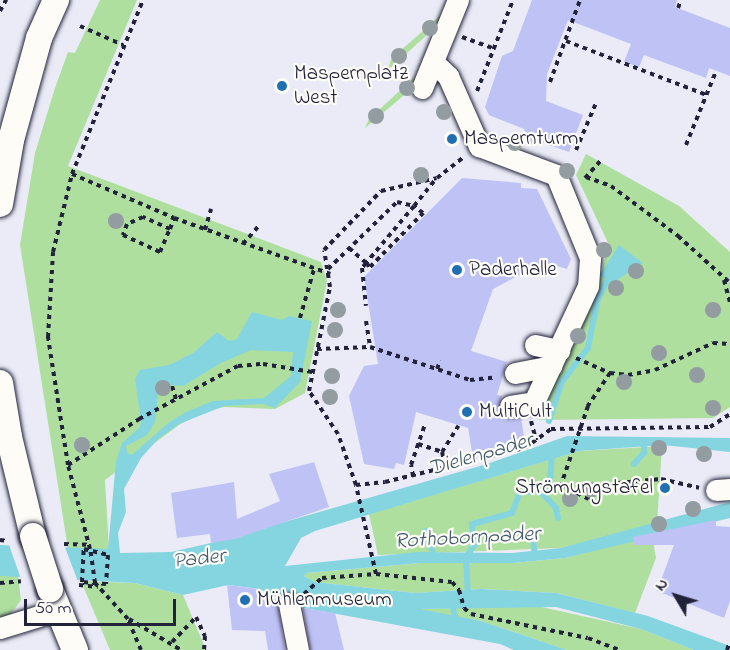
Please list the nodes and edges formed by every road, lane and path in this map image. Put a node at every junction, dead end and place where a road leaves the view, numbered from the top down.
1 (6, 0) edge
2 (56, 0) edge
3 (143, 0) edge
4 (458, 0) edge
5 (513, 0) edge
6 (580, 0) edge
7 (681, 0) edge
8 (678, 8) dead end
9 (0, 11) edge
10 (80, 26) dead end
11 (446, 30) junction
12 (566, 41) junction
13 (123, 45) junction
14 (495, 49) junction
15 (433, 62) junction
16 (716, 71) dead end
17 (550, 82) dead end
18 (422, 88) dead end
19 (706, 95) junction
20 (596, 103) dead end
21 (467, 113) junction
22 (686, 145) dead end
23 (479, 146) junction
24 (576, 150) dead end
25 (602, 159) dead end
26 (72, 174) junction
27 (437, 178) junction
28 (0, 204) edge
29 (414, 206) junction
30 (211, 209) dead end
31 (174, 218) junction
32 (258, 227) dead end
33 (170, 229) junction
34 (205, 230) junction
35 (243, 244) junction
36 (349, 248) junction
37 (366, 263) junction
38 (314, 268) junction
39 (329, 272) junction
40 (724, 279) junction
41 (730, 283) edge
42 (730, 303) edge
43 (366, 306) dead end
44 (300, 318) dead end
45 (366, 321) dead end
46 (730, 344) edge
47 (535, 345) dead end
48 (370, 348) junction
49 (317, 349) junction
50 (555, 358) junction
51 (440, 361) dead end
52 (583, 361) dead end
53 (437, 369) junction
54 (313, 372) junction
55 (610, 373) junction
56 (510, 374) joint
57 (0, 383) edge
58 (172, 386) dead end
59 (176, 399) junction
60 (510, 406) dead end
61 (730, 414) edge
62 (425, 424) dead end
63 (458, 426) dead end
64 (581, 428) junction
65 (418, 444) junction
66 (442, 452) junction
67 (68, 465) junction
68 (446, 468) junction
69 (413, 476) junction
70 (356, 484) junction
71 (715, 489) edge
72 (0, 540) edge
73 (8, 541) dead end
74 (64, 544) dead end
75 (90, 547) junction
76 (376, 574) junction
77 (21, 581) dead end
78 (316, 582) dead end
79 (0, 583) edge
80 (95, 583) junction
81 (79, 585) dead end
82 (99, 587) junction
83 (54, 600) junction
84 (289, 604) dead end
85 (128, 619) junction
86 (0, 628) edge
87 (172, 642) junction
88 (730, 642) edge
89 (75, 650) edge
90 (141, 650) edge
91 (181, 650) edge
92 (204, 650) edge
93 (298, 650) edge
94 (620, 650) edge
95 (727, 650) edge

1 - 9 path
2 - 28 main road
3 - 13 path
4 - 11 street
5 - 14 path
6 - 12 path
7 - 8 path
10 - 13 path
11 - 14 path
11 - 15 street
12 - 17 path
12 - 19 path
13 - 26 path
14 - 21 path
15 - 18 street
15 - 21 street
16 - 19 path
19 - 22 path
20 - 24 path
21 - 23 street
23 - 27 path
23 - 50 street
25 - 40 path
26 - 31 path
26 - 67 path
27 - 29 path
27 - 39 path
29 - 36 path
29 - 37 path
29 - 37 path
30 - 34 path
31 - 33 path
31 - 34 path
32 - 35 path
33 - 33 path
34 - 35 path
35 - 38 path
36 - 37 path
36 - 39 path
37 - 43 path
38 - 39 path
38 - 44 path
39 - 49 path
40 - 41 path
40 - 42 path
45 - 48 path
46 - 55 path
47 - 50 street
48 - 49 path
48 - 53 path
49 - 54 path
50 - 56 street
50 - 60 street
51 - 53 path
52 - 55 path
53 - 56 path
54 - 59 path
54 - 70 path
55 - 64 path
57 - 83 main road, bridge
58 - 59 path
59 - 67 path
61 - 64 path
62 - 65 path
63 - 66 path
64 - 68 path
64 - 71 path
65 - 66 path
65 - 69 path
66 - 68 path
67 - 75 path
68 - 69 path
69 - 70 path
70 - 76 path
72 - 73 path
74 - 75 path
75 - 80 path
75 - 80 path
75 - 80 path
76 - 78 path
76 - 94 path
77 - 79 path
80 - 82 path
81 - 82 path
82 - 85 path
83 - 86 street
83 - 89 main road
84 - 93 street
85 - 87 path
85 - 90 path
87 - 91 path
87 - 92 path
88 - 95 path

